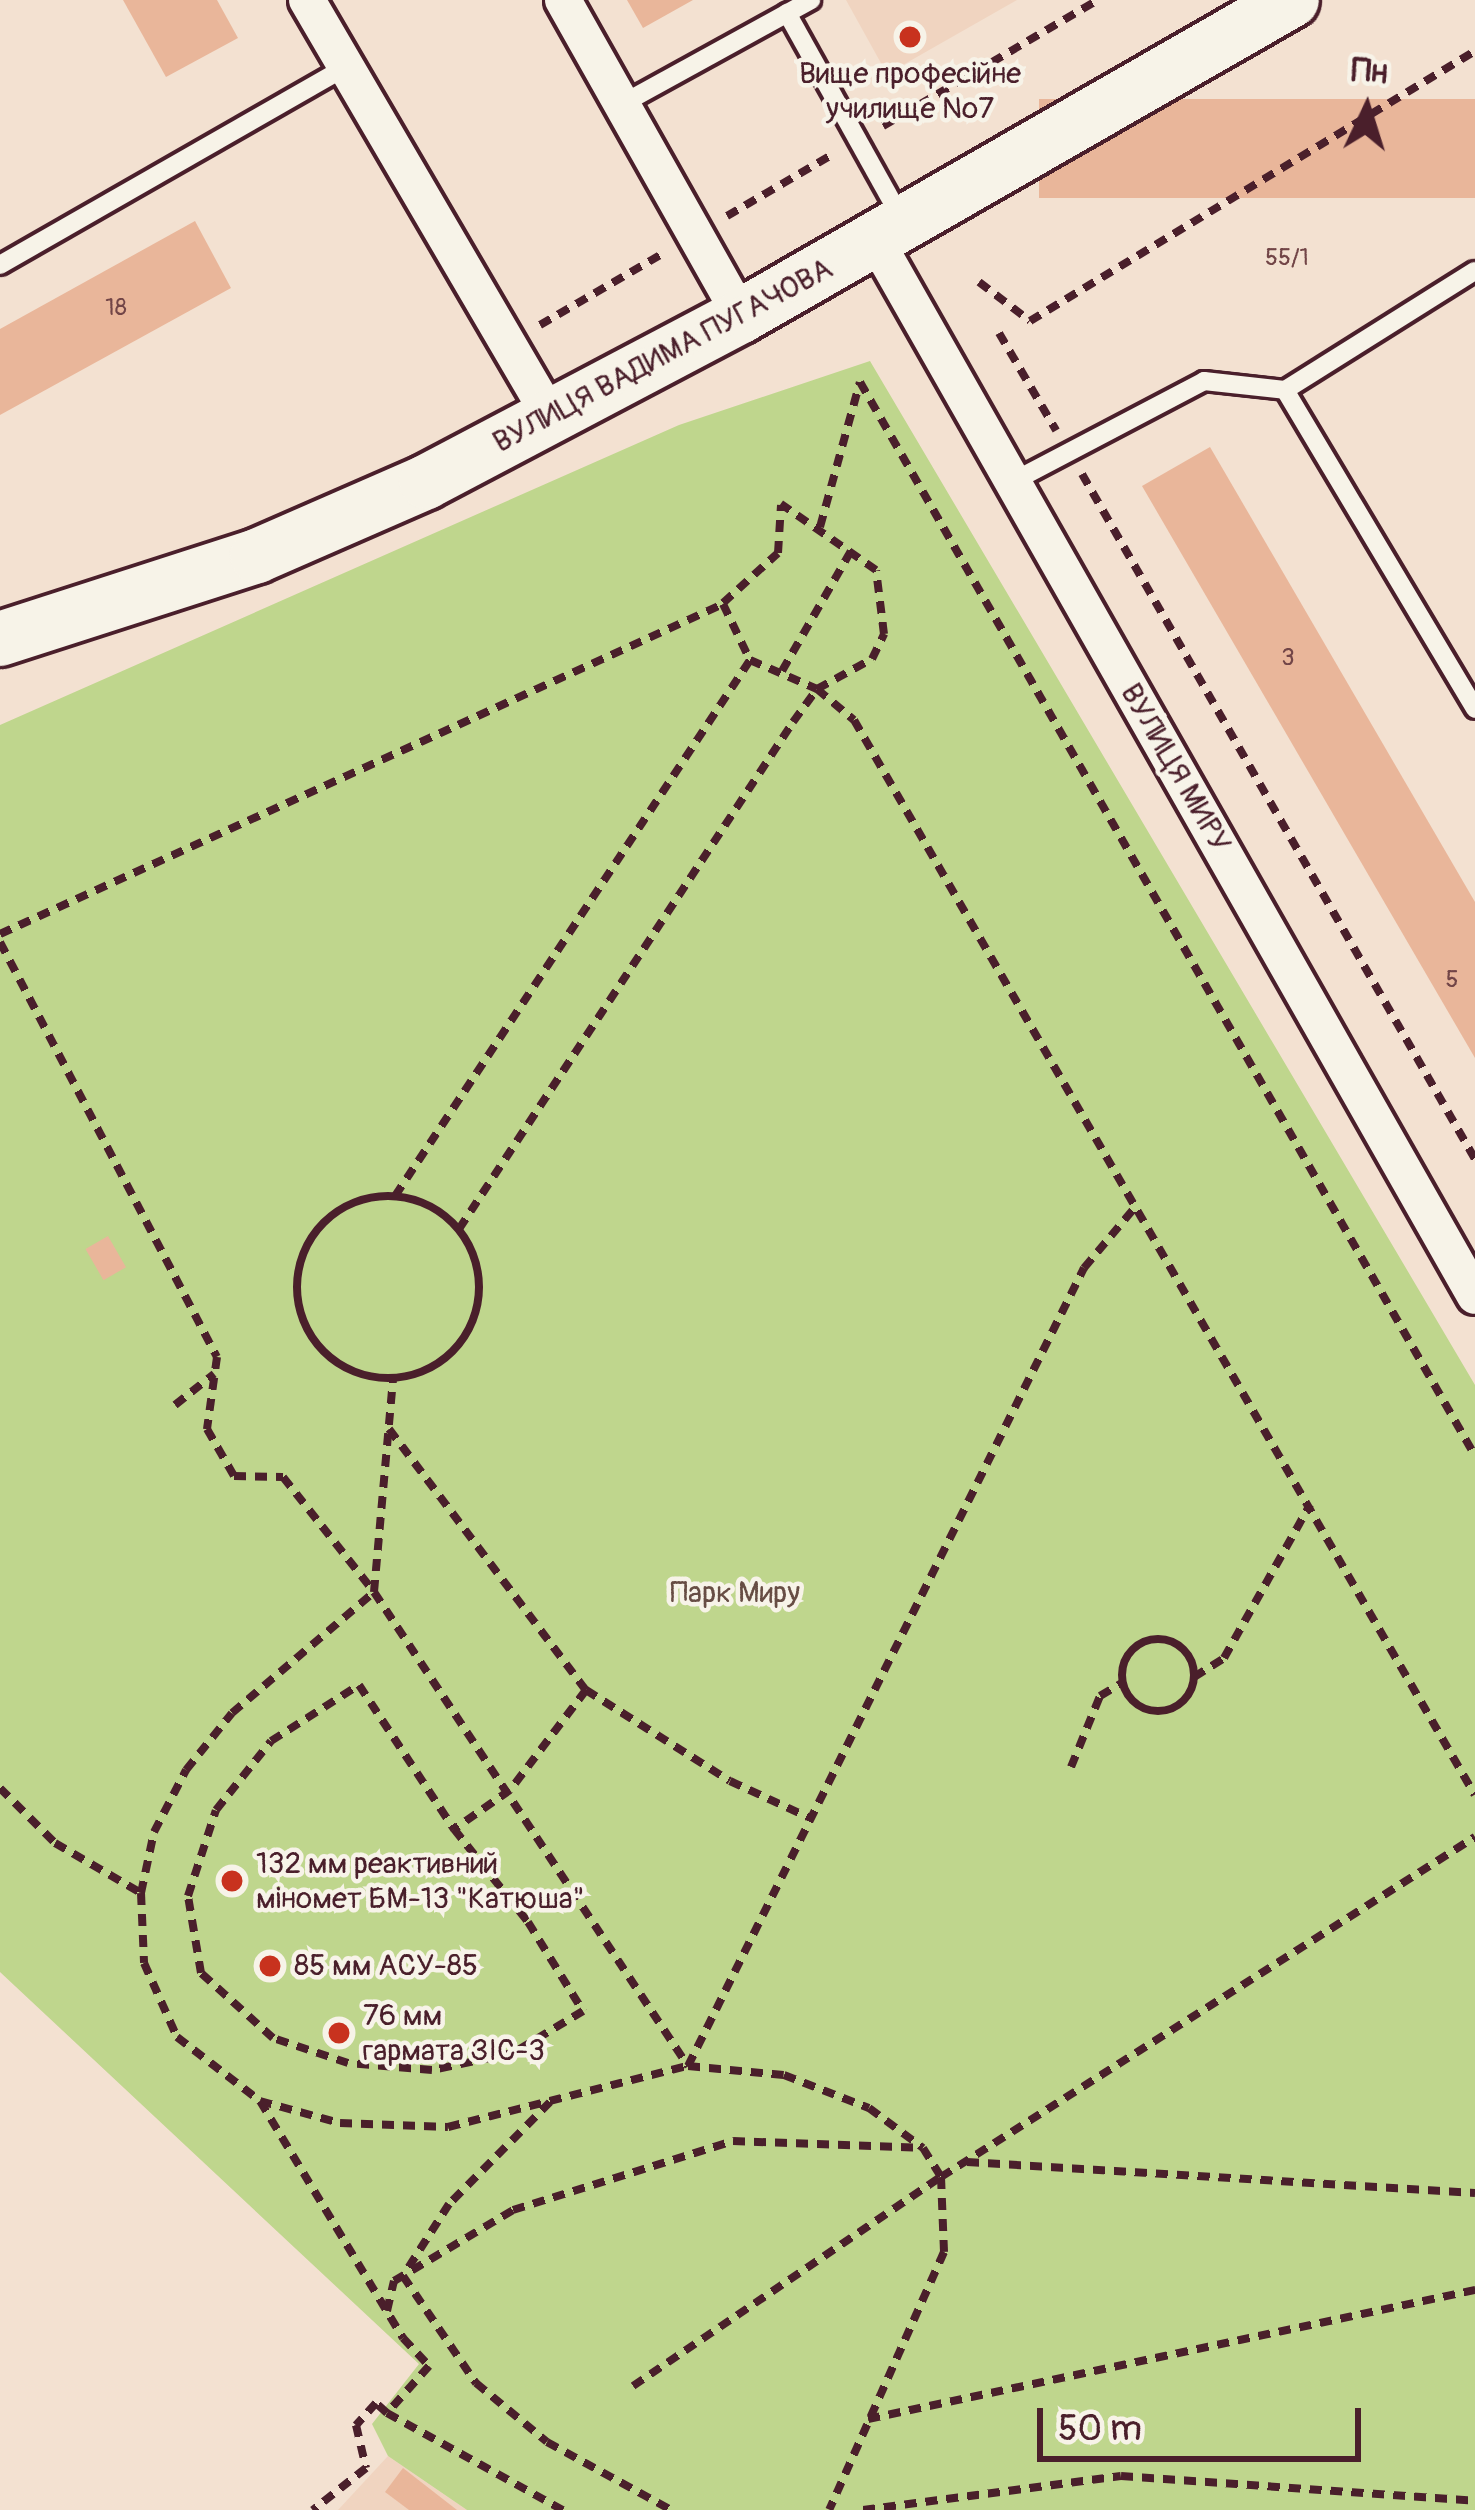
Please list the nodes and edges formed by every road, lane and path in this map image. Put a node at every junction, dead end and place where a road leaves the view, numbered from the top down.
1 (307, 0) edge
2 (563, 0) edge
3 (811, 0) edge
4 (1099, 0) edge
5 (1292, 0) edge
6 (788, 13) junction
7 (1475, 51) edge
8 (348, 66) junction
9 (622, 104) junction
10 (857, 140) junction
11 (890, 233) junction
12 (694, 235) junction
13 (0, 266) edge
14 (1475, 271) edge
15 (979, 282) dead end
16 (741, 316) junction
17 (1000, 333) dead end
18 (508, 344) junction
19 (1285, 390) junction
20 (552, 419) junction
21 (1069, 452) junction
22 (1012, 482) junction
23 (820, 526) junction
24 (851, 551) junction
25 (723, 604) junction
26 (0, 639) edge
27 (750, 660) junction
28 (782, 671) junction
29 (817, 689) junction
30 (1475, 709) edge
31 (0, 938) edge
32 (1475, 1160) edge
33 (395, 1196) junction
34 (1136, 1206) junction
35 (459, 1229) junction
36 (1475, 1295) edge
37 (215, 1373) junction
38 (393, 1379) junction
39 (175, 1406) dead end
40 (389, 1429) junction
41 (1475, 1456) edge
42 (1310, 1505) junction
43 (374, 1592) junction
44 (1194, 1676) junction
45 (1123, 1682) junction
46 (586, 1690) junction
47 (1071, 1767) dead end
48 (0, 1788) edge
49 (510, 1790) junction
50 (1475, 1796) edge
51 (808, 1817) junction
52 (454, 1829) junction
53 (1475, 1837) edge
54 (141, 1893) junction
55 (688, 2066) junction
56 (260, 2102) junction
57 (550, 2102) junction
58 (923, 2148) junction
59 (964, 2162) junction
60 (941, 2176) junction
61 (1475, 2193) edge
62 (403, 2276) junction
63 (1475, 2290) edge
64 (387, 2311) junction
65 (633, 2386) dead end
66 (387, 2413) junction
67 (867, 2420) junction
68 (1475, 2501) edge
69 (313, 2510) edge
70 (562, 2510) edge
71 (671, 2510) edge
72 (829, 2510) edge
73 (863, 2510) edge

1 - 8 street
2 - 9 street
3 - 6 lane
4 - 10 path
5 - 11 street, ВУЛИЦЯ ВАДИМА ПУГАЧОВА
6 - 9 lane
6 - 10 lane
7 - 15 path
8 - 13 lane
8 - 18 street
9 - 12 street
10 - 11 lane
10 - 12 path
11 - 16 street, ВУЛИЦЯ ВАДИМА ПУГАЧОВА
11 - 22 street, ВУЛИЦЯ МИРУ
12 - 16 street
12 - 18 path
14 - 19 lane
16 - 20 street, ВУЛИЦЯ ВАДИМА ПУГАЧОВА
17 - 21 path
18 - 20 street
19 - 21 lane
19 - 30 lane
20 - 26 street, ВУЛИЦЯ ВАДИМА ПУГАЧОВА
21 - 22 lane
21 - 32 path
22 - 36 street, ВУЛИЦЯ МИРУ
23 - 24 path
23 - 25 path
23 - 41 path
24 - 28 path
24 - 29 path
25 - 27 path
25 - 31 path
27 - 28 path
27 - 33 path
28 - 29 path
29 - 34 path
29 - 35 path
31 - 37 path
33 - 35 path
33 - 38 path
34 - 42 path
34 - 51 path
35 - 38 path
37 - 39 path
37 - 43 path
38 - 40 path
40 - 43 path
40 - 46 path
42 - 44 path
42 - 50 path
43 - 49 path
43 - 54 path
44 - 45 path
44 - 45 path
45 - 47 path
46 - 49 path
46 - 51 path
48 - 54 path
49 - 52 path
49 - 55 path
51 - 55 path
52 - 52 path
53 - 59 path
54 - 56 path
55 - 57 path
55 - 58 path
56 - 57 path
56 - 64 path
57 - 62 path
58 - 60 path
58 - 62 path
59 - 60 path
59 - 61 path
60 - 65 path
60 - 67 path
62 - 64 path
62 - 71 path
63 - 67 path
64 - 66 path
66 - 69 path
66 - 70 path
67 - 72 path
68 - 73 path

